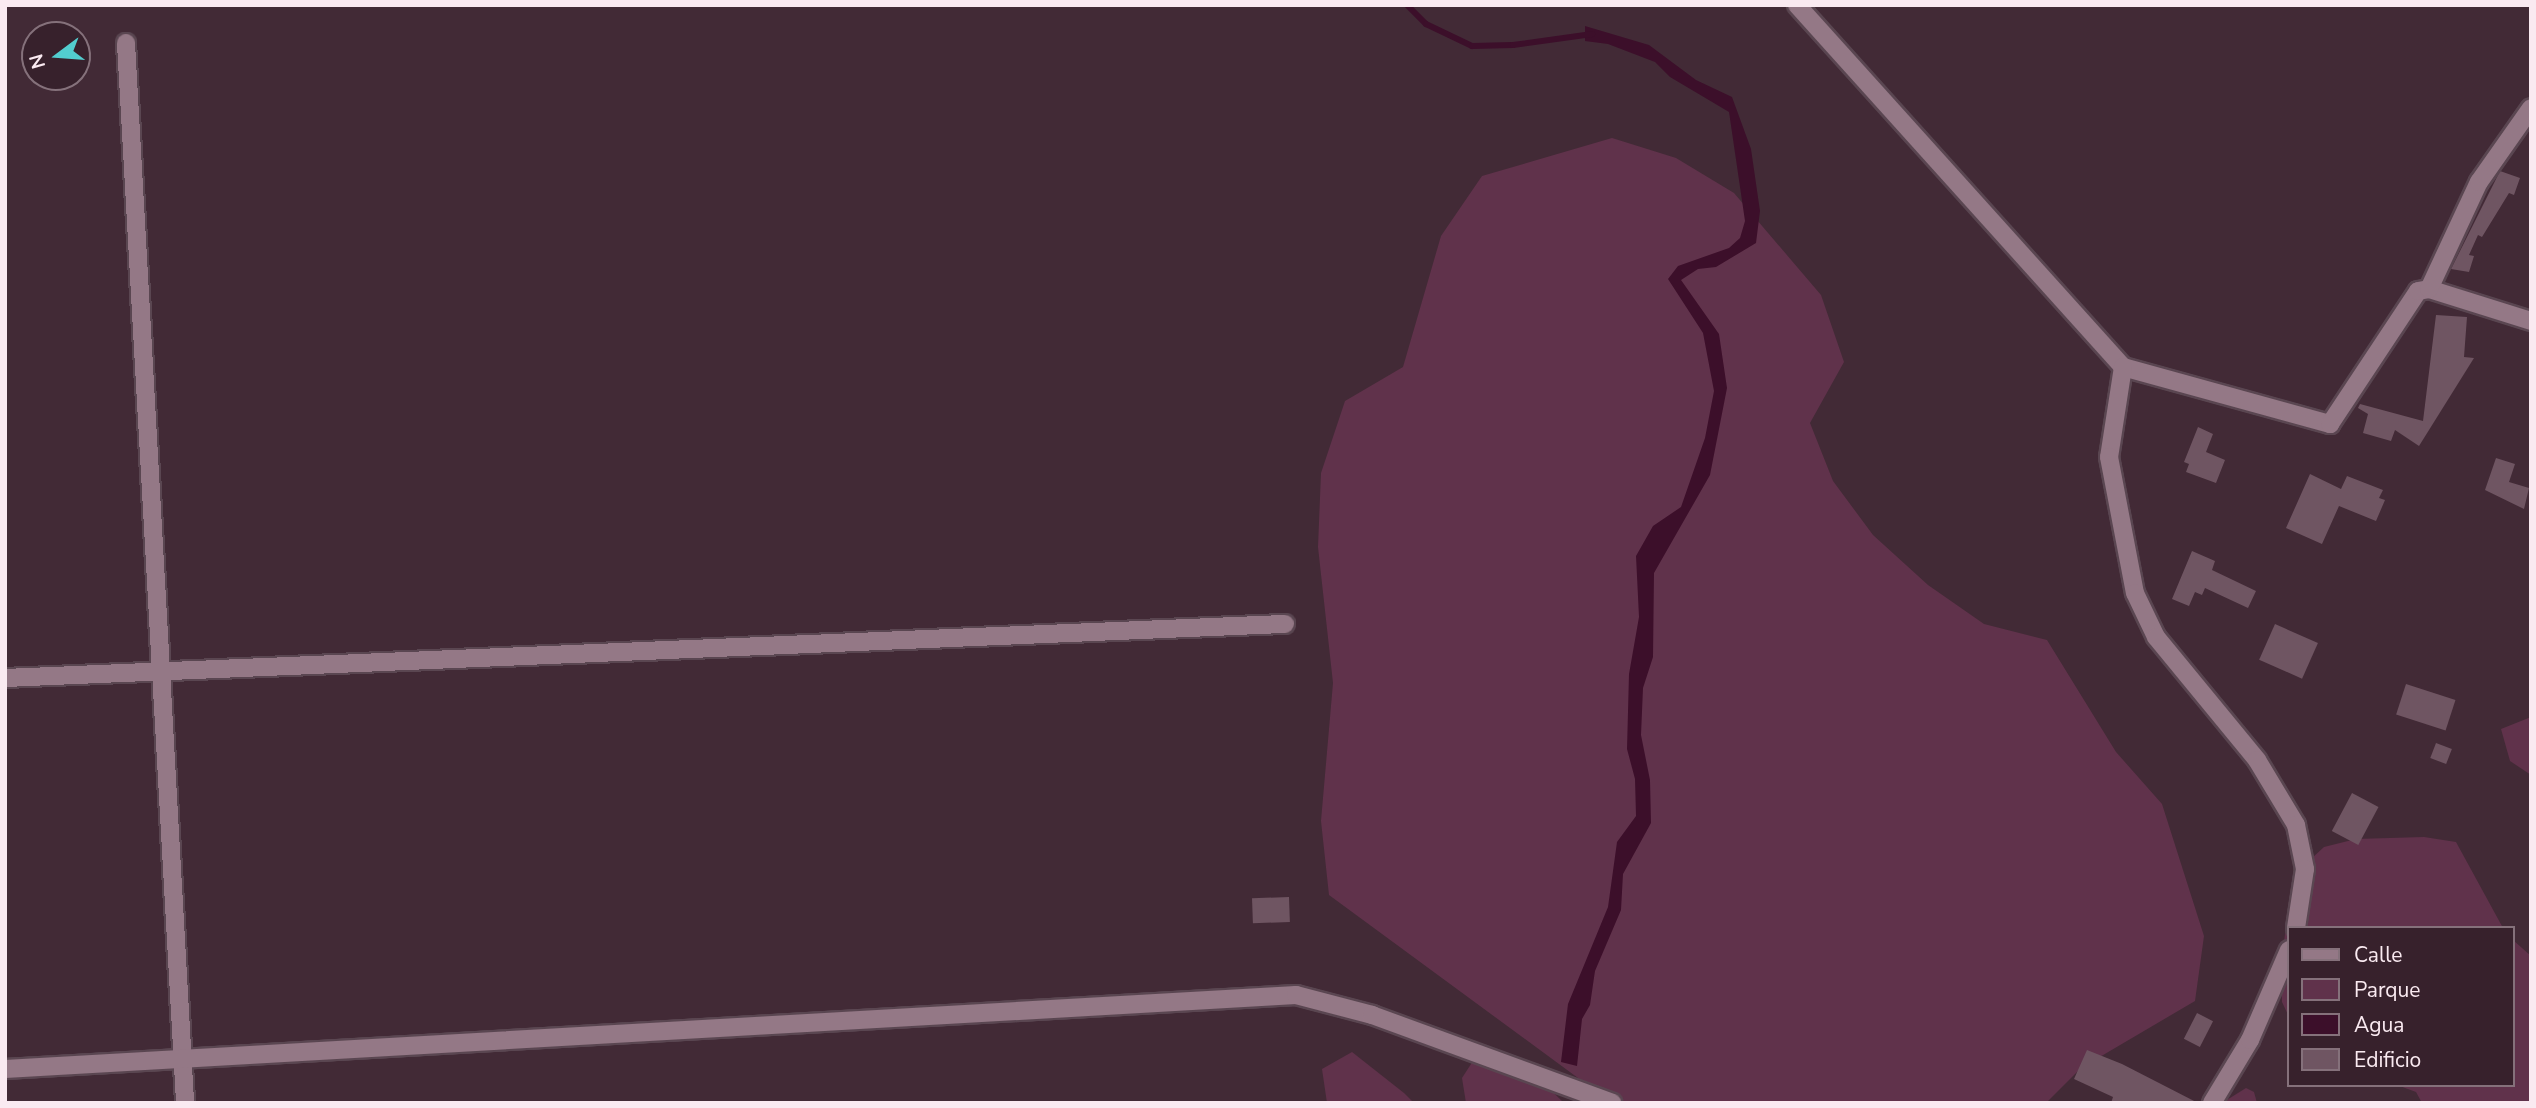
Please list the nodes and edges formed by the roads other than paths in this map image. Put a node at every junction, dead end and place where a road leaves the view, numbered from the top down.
1 (1797, 5) edge
2 (125, 43) dead end
3 (2531, 108) edge
4 (2429, 289) junction
5 (2531, 321) edge
6 (2123, 366) junction
7 (1285, 624) dead end
8 (161, 672) junction
9 (5, 678) edge
10 (2296, 926) edge
11 (2288, 952) edge
12 (183, 1059) junction
13 (5, 1069) edge
14 (185, 1103) edge
15 (1612, 1103) edge
16 (2212, 1103) edge

1 - 6 street
2 - 8 street
3 - 4 street
4 - 5 street
4 - 6 street
6 - 10 street
7 - 8 street
8 - 9 street
8 - 12 street
11 - 16 street
12 - 13 street
12 - 14 street
12 - 15 street

